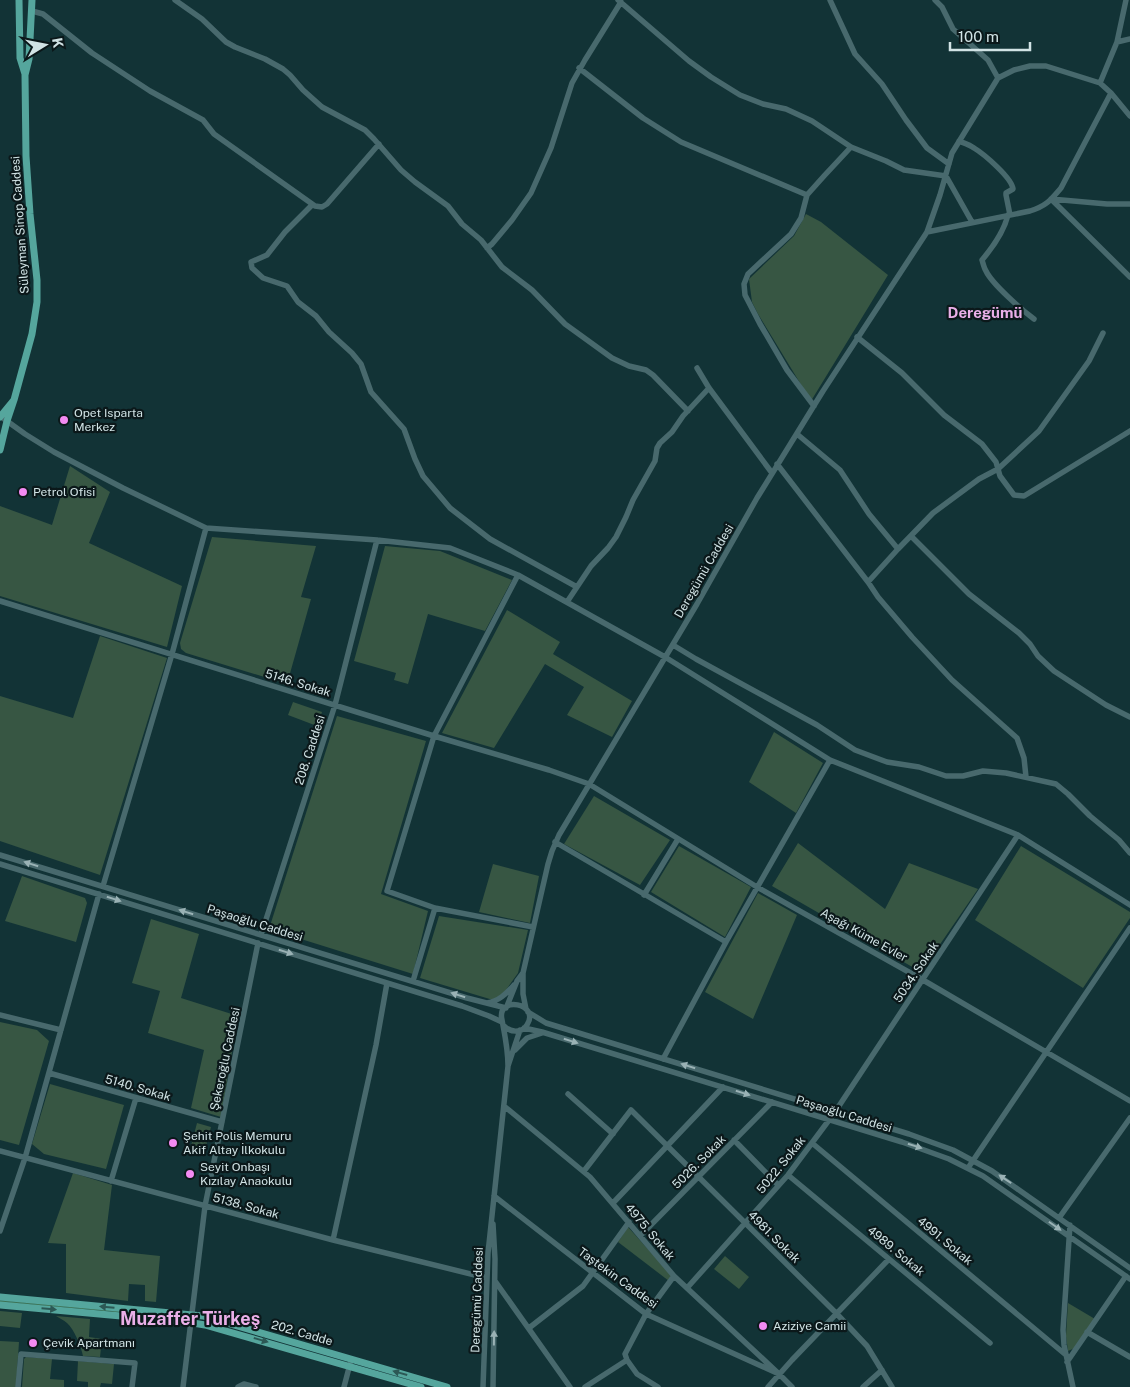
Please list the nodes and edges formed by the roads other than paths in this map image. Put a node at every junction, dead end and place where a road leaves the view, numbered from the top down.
1 (19, 0) edge
2 (32, 0) edge
3 (175, 0) edge
4 (830, 0) edge
5 (935, 0) edge
6 (1126, 0) edge
7 (619, 1) edge
8 (32, 11) junction
9 (1130, 39) edge
10 (1117, 42) junction
11 (580, 68) junction
12 (25, 75) junction
13 (998, 78) junction
14 (1100, 83) junction
15 (1111, 93) junction
16 (1130, 116) edge
17 (960, 141) junction
18 (379, 144) junction
19 (851, 147) junction
20 (949, 164) junction
21 (946, 176) junction
22 (807, 195) junction
23 (1052, 199) junction
24 (1130, 204) edge
25 (312, 205) junction
26 (1009, 215) junction
27 (972, 222) junction
28 (927, 232) junction
29 (487, 248) junction
30 (1130, 277) edge
31 (1034, 318) dead end
32 (1103, 333) dead end
33 (857, 337) junction
34 (697, 368) dead end
35 (708, 388) junction
36 (814, 406) junction
37 (688, 411) junction
38 (2, 417) edge
39 (1130, 431) edge
40 (797, 434) junction
41 (0, 450) edge
42 (777, 464) junction
43 (998, 469) junction
44 (772, 473) junction
45 (206, 528) junction
46 (910, 536) junction
47 (377, 540) junction
48 (898, 549) junction
49 (518, 575) junction
50 (868, 582) junction
51 (577, 587) junction
52 (0, 600) edge
53 (567, 602) junction
54 (673, 644) junction
55 (172, 654) junction
56 (665, 657) junction
57 (334, 705) junction
58 (1130, 717) edge
59 (434, 736) junction
60 (830, 760) junction
61 (1026, 778) junction
62 (589, 784) junction
63 (1018, 835) junction
64 (678, 839) junction
65 (555, 842) junction
66 (1130, 853) edge
67 (0, 855) edge
68 (0, 864) edge
69 (103, 886) junction
70 (757, 887) junction
71 (99, 894) junction
72 (644, 895) junction
73 (1130, 905) edge
74 (435, 908) junction
75 (533, 927) junction
76 (1130, 928) edge
77 (261, 935) junction
78 (726, 942) junction
79 (258, 944) junction
80 (523, 973) junction
81 (923, 980) junction
82 (517, 981) junction
83 (413, 982) junction
84 (387, 983) junction
85 (486, 1004) junction
86 (506, 1007) junction
87 (527, 1011) junction
88 (0, 1015) edge
89 (503, 1024) junction
90 (522, 1029) junction
91 (61, 1030) junction
92 (545, 1032) junction
93 (514, 1052) junction
94 (1045, 1052) junction
95 (663, 1059) junction
96 (508, 1066) junction
97 (49, 1073) junction
98 (723, 1087) junction
99 (568, 1094) dead end
100 (136, 1098) junction
101 (1130, 1101) edge
102 (772, 1102) junction
103 (504, 1106) junction
104 (835, 1112) junction
105 (1130, 1118) edge
106 (829, 1119) junction
107 (222, 1122) junction
108 (613, 1134) junction
109 (734, 1140) junction
110 (812, 1143) junction
111 (667, 1146) junction
112 (0, 1151) edge
113 (25, 1158) junction
114 (973, 1160) junction
115 (968, 1168) junction
116 (584, 1172) junction
117 (788, 1175) junction
118 (698, 1177) junction
119 (111, 1181) junction
120 (778, 1185) junction
121 (494, 1196) junction
122 (613, 1203) junction
123 (205, 1206) junction
124 (492, 1215) junction
125 (1059, 1218) junction
126 (629, 1222) junction
127 (745, 1223) junction
128 (1070, 1226) junction
129 (0, 1231) edge
130 (640, 1236) junction
131 (1069, 1236) junction
132 (333, 1240) junction
133 (889, 1259) junction
134 (1130, 1268) edge
135 (592, 1272) junction
136 (674, 1276) junction
137 (487, 1278) junction
138 (1128, 1278) edge
139 (495, 1281) junction
140 (687, 1288) junction
141 (0, 1297) edge
142 (0, 1305) edge
143 (836, 1313) junction
144 (646, 1314) junction
145 (192, 1319) junction
146 (529, 1328) junction
147 (1088, 1332) junction
148 (990, 1343) dead end
149 (1066, 1355) junction
150 (1130, 1357) edge
151 (627, 1360) junction
152 (1067, 1362) junction
153 (350, 1363) junction
154 (882, 1370) junction
155 (779, 1374) junction
156 (240, 1386) edge
157 (18, 1387) edge
158 (132, 1387) edge
159 (183, 1387) edge
160 (256, 1387) edge
161 (344, 1387) edge
162 (421, 1387) edge
163 (447, 1387) edge
164 (483, 1387) edge
165 (493, 1387) edge
166 (570, 1387) edge
167 (585, 1387) edge
168 (658, 1387) edge
169 (768, 1387) edge
170 (792, 1387) edge
171 (863, 1387) edge
172 (892, 1387) edge
173 (1073, 1387) edge

1 - 12 main road, Süleyman Sinop Caddesi
2 - 8 main road, Süleyman Sinop Caddesi
3 - 18 street
4 - 20 street
5 - 13 street
6 - 10 street
7 - 11 street
7 - 19 street
8 - 12 main road, Süleyman Sinop Caddesi
8 - 25 street
9 - 10 street
10 - 14 street
11 - 22 street
11 - 29 street
12 - 38 main road, Süleyman Sinop Caddesi
13 - 14 street
13 - 17 street, Deregümü Caddesi
14 - 15 street
15 - 16 street
15 - 23 street
17 - 20 street, Deregümü Caddesi
17 - 26 street
18 - 25 street
18 - 29 street
19 - 21 street
19 - 22 street
20 - 21 street, Deregümü Caddesi
21 - 27 street
21 - 28 street, Deregümü Caddesi
22 - 36 street
23 - 24 street
23 - 26 street
23 - 30 street
25 - 51 street
26 - 27 street
26 - 31 street
27 - 28 street
28 - 33 street, Deregümü Caddesi
29 - 37 street
32 - 43 street
33 - 36 street, Deregümü Caddesi
33 - 43 street
34 - 35 street
35 - 37 street
35 - 44 street
36 - 40 street, Deregümü Caddesi
37 - 51 street
38 - 41 main road, Süleyman Sinop Caddesi
38 - 45 street
39 - 43 street
40 - 42 street, Deregümü Caddesi
40 - 48 street
42 - 44 street, Deregümü Caddesi
42 - 50 street
43 - 46 street
44 - 54 street, Deregümü Caddesi
45 - 47 street
45 - 55 street
46 - 48 street
46 - 58 street
47 - 49 street
47 - 57 street, 208. Caddesi
48 - 50 street
49 - 53 street
49 - 59 street
50 - 61 street
51 - 53 street
52 - 55 street, 5146. Sokak
53 - 56 street
54 - 56 street, Deregümü Caddesi
54 - 61 street
55 - 57 street, 5146. Sokak
55 - 69 street
56 - 60 street
56 - 62 street, Deregümü Caddesi
57 - 59 street, 5146. Sokak
57 - 77 street, 208. Caddesi
59 - 62 street, 5146. Sokak
59 - 74 street
60 - 63 street
60 - 70 street
61 - 66 street
62 - 64 street, Aşağı Küme Evler
62 - 65 street, Deregümü Caddesi
63 - 73 street
63 - 81 street, 5034. Sokak
64 - 70 street, Aşağı Küme Evler
64 - 72 street
65 - 72 street
65 - 75 street, Deregümü Caddesi
69 -> 67 street, Paşaoğlu Caddesi
68 - 71 street, Paşaoğlu Caddesi
77 -> 69 street, Paşaoğlu Caddesi
70 - 78 street
70 - 81 street, Aşağı Küme Evler
71 -> 79 street, Paşaoğlu Caddesi
71 - 91 street
72 - 78 street
74 - 75 street
74 - 83 street
75 - 80 street, Deregümü Caddesi
76 - 94 street
77 - 83 street, Paşaoğlu Caddesi
78 - 95 street
79 -> 84 street, Paşaoğlu Caddesi
79 - 107 street, Şekeroğlu Caddesi
80 - 82 street, Deregümü Caddesi
80 - 87 street, Deregümü Caddesi
81 - 94 street, Aşağı Küme Evler
81 - 104 street, 5034. Sokak
82 - 85 street
82 - 86 street, Deregümü Caddesi
85 -> 83 street, Paşaoğlu Caddesi
84 - 89 street, Paşaoğlu Caddesi
84 - 132 street
85 - 86 street, Paşaoğlu Caddesi
86 - 87 street
86 - 89 street
87 - 90 street
87 - 95 street, Paşaoğlu Caddesi
88 - 91 street
89 - 90 street
89 - 96 street, Deregümü Caddesi
90 - 92 street, Paşaoğlu Caddesi
90 - 93 street, Deregümü Caddesi
91 - 97 street
92 - 93 street
92 -> 98 street, Paşaoğlu Caddesi
93 - 96 street, Deregümü Caddesi
94 - 101 street, Aşağı Küme Evler
94 - 114 street
104 -> 95 street, Paşaoğlu Caddesi
96 - 103 street, Deregümü Caddesi
97 - 100 street, 5140. Sokak
97 - 113 street
98 -> 102 street, Paşaoğlu Caddesi
98 - 111 street
99 - 108 street
100 - 107 street, 5140. Sokak
100 - 119 street
102 - 106 street, Paşaoğlu Caddesi
102 - 109 street, 5026. Sokak
103 - 116 street, 4975. Sokak
103 - 121 street, Deregümü Caddesi
104 - 106 street, 5034. Sokak
104 - 114 street, Paşaoğlu Caddesi
105 - 125 street
106 - 110 street, 5022. Sokak
106 -> 115 street, Paşaoğlu Caddesi
107 - 123 street, Şekeroğlu Caddesi
108 - 111 street, 4981. Sokak
108 - 116 street
109 - 118 street, 5026. Sokak
109 - 120 street
110 - 117 street, 5022. Sokak
110 - 149 street, 4991. Sokak
111 - 118 street, 4981. Sokak
111 - 122 street
112 - 113 street, 5138. Sokak
113 - 119 street, 5138. Sokak
113 - 129 street
114 - 115 street
125 -> 114 street, Paşaoğlu Caddesi
115 -> 131 street, Paşaoğlu Caddesi
116 - 122 street, 4975. Sokak
117 - 120 street, 5022. Sokak
117 - 133 street, 4989. Sokak
118 - 127 street, 4981. Sokak
118 - 130 street, 5026. Sokak
119 - 123 street, 5138. Sokak
120 - 127 street, 5022. Sokak
121 - 124 street, Deregümü Caddesi
121 - 135 street, Taştekin Caddesi
122 - 126 street, 4975. Sokak
123 - 132 street, 5138. Sokak
123 - 145 street, Şekeroğlu Caddesi
124 - 137 street, Deregümü Caddesi
124 - 139 street, Deregümü Caddesi
125 - 128 street, Paşaoğlu Caddesi
126 - 130 street, 4975. Sokak
126 - 135 street
127 - 140 street, 5022. Sokak
127 - 143 street, 4981. Sokak
128 - 131 street
128 - 134 street, Paşaoğlu Caddesi
130 - 136 street, 4975. Sokak
131 - 138 street, Paşaoğlu Caddesi
131 - 149 street
132 - 137 street, 5138. Sokak
133 - 143 street
133 - 148 street, 4989. Sokak
135 - 144 street, Taştekin Caddesi
135 - 146 street
136 - 140 street, 4975. Sokak
136 - 144 street
137 - 164 street, Deregümü Caddesi
138 - 147 street
139 - 146 street
165 -> 139 street, Deregümü Caddesi
140 - 155 street, 4975. Sokak
145 -> 141 main road, 202. Cadde
142 -> 145 main road, 202. Cadde
143 - 154 street, 4981. Sokak
143 - 155 street
144 - 151 street
144 - 155 street, Taştekin Caddesi
145 - 153 main road, 202. Cadde
145 - 159 street, Şekeroğlu Caddesi
146 - 166 street
147 - 150 street
147 - 152 street
149 - 152 street
151 - 167 street
151 - 168 street
152 - 173 street
153 - 161 street
153 - 162 main road, 202. Cadde
163 -> 153 main road, 202. Cadde
154 - 171 street
154 - 172 street, 4981. Sokak
155 - 169 street
155 - 170 street, Taştekin Caddesi
156 - 160 street
157 - 158 street

